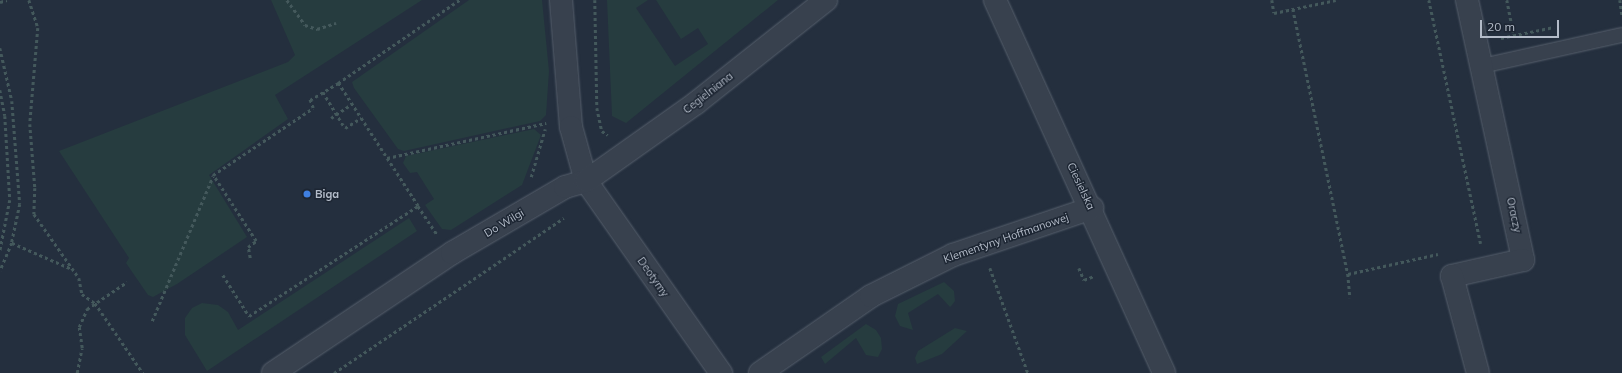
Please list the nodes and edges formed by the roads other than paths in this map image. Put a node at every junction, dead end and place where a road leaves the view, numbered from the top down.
1 (561, 0) edge
2 (994, 0) edge
3 (1467, 0) edge
4 (822, 1) edge
5 (1622, 35) edge
6 (1482, 66) junction
7 (586, 181) junction
8 (1092, 208) junction
9 (272, 373) edge
10 (721, 373) edge
11 (760, 373) edge
12 (1164, 373) edge
13 (1478, 373) edge

1 - 7 street
2 - 8 street, Ciesielska
3 - 6 street, Oraczy
4 - 7 street, Cegielniana
5 - 6 lane
6 - 13 street, Oraczy
7 - 9 street, Do Wilgi
7 - 10 street, Deotymy
8 - 11 street, Klementyny Hoffmanowej
8 - 12 street, Ciesielska

